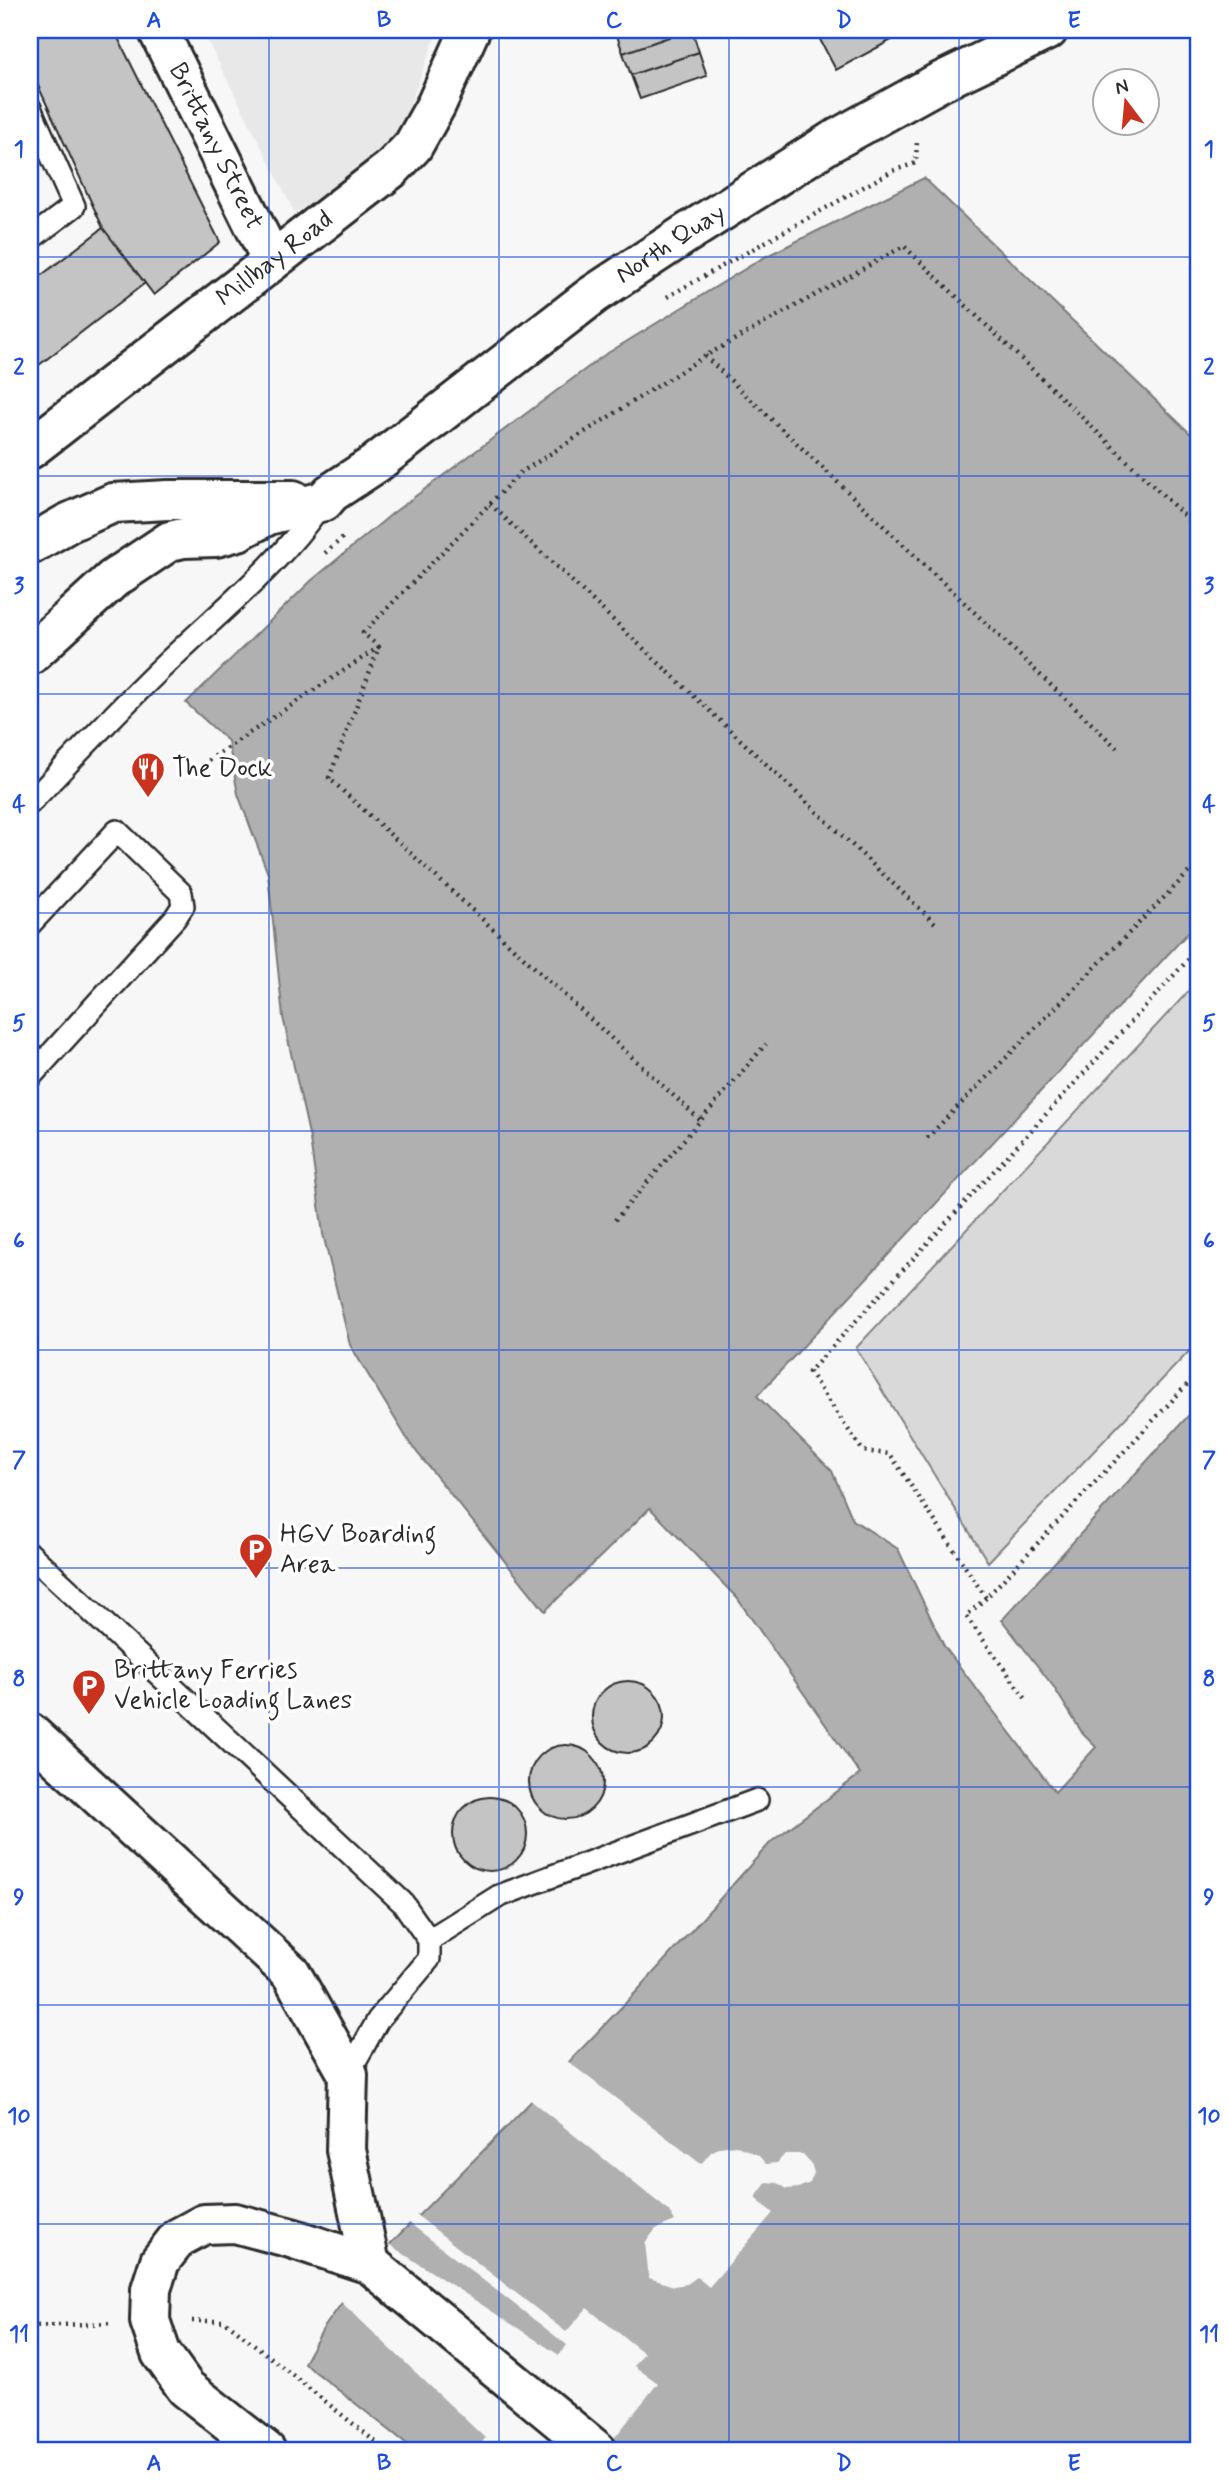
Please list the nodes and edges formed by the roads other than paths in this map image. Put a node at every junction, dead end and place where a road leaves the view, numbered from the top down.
1 (158, 30) edge
2 (470, 30) edge
3 (1048, 30) edge
4 (30, 108) edge
5 (30, 239) edge
6 (272, 261) junction
7 (30, 449) edge
8 (324, 501) junction
9 (30, 545) edge
10 (30, 655) edge
11 (30, 803) edge
12 (30, 924) edge
13 (30, 1077) edge
14 (30, 1554) edge
15 (30, 1733) edge
16 (757, 1800) dead end
17 (429, 1940) junction
18 (348, 2074) junction
19 (370, 2264) junction
20 (266, 2451) edge
21 (597, 2451) edge

1 - 6 street, Brittany Street
2 - 6 street, Millbay Road
3 - 8 street, North Quay
4 - 5 lane
6 - 7 street, Millbay Road
8 - 9 street
8 - 10 street
8 - 11 lane
12 - 13 lane
14 - 17 lane
15 - 18 street
16 - 17 lane
17 - 18 lane
18 - 19 street
19 - 20 street
19 - 21 street

